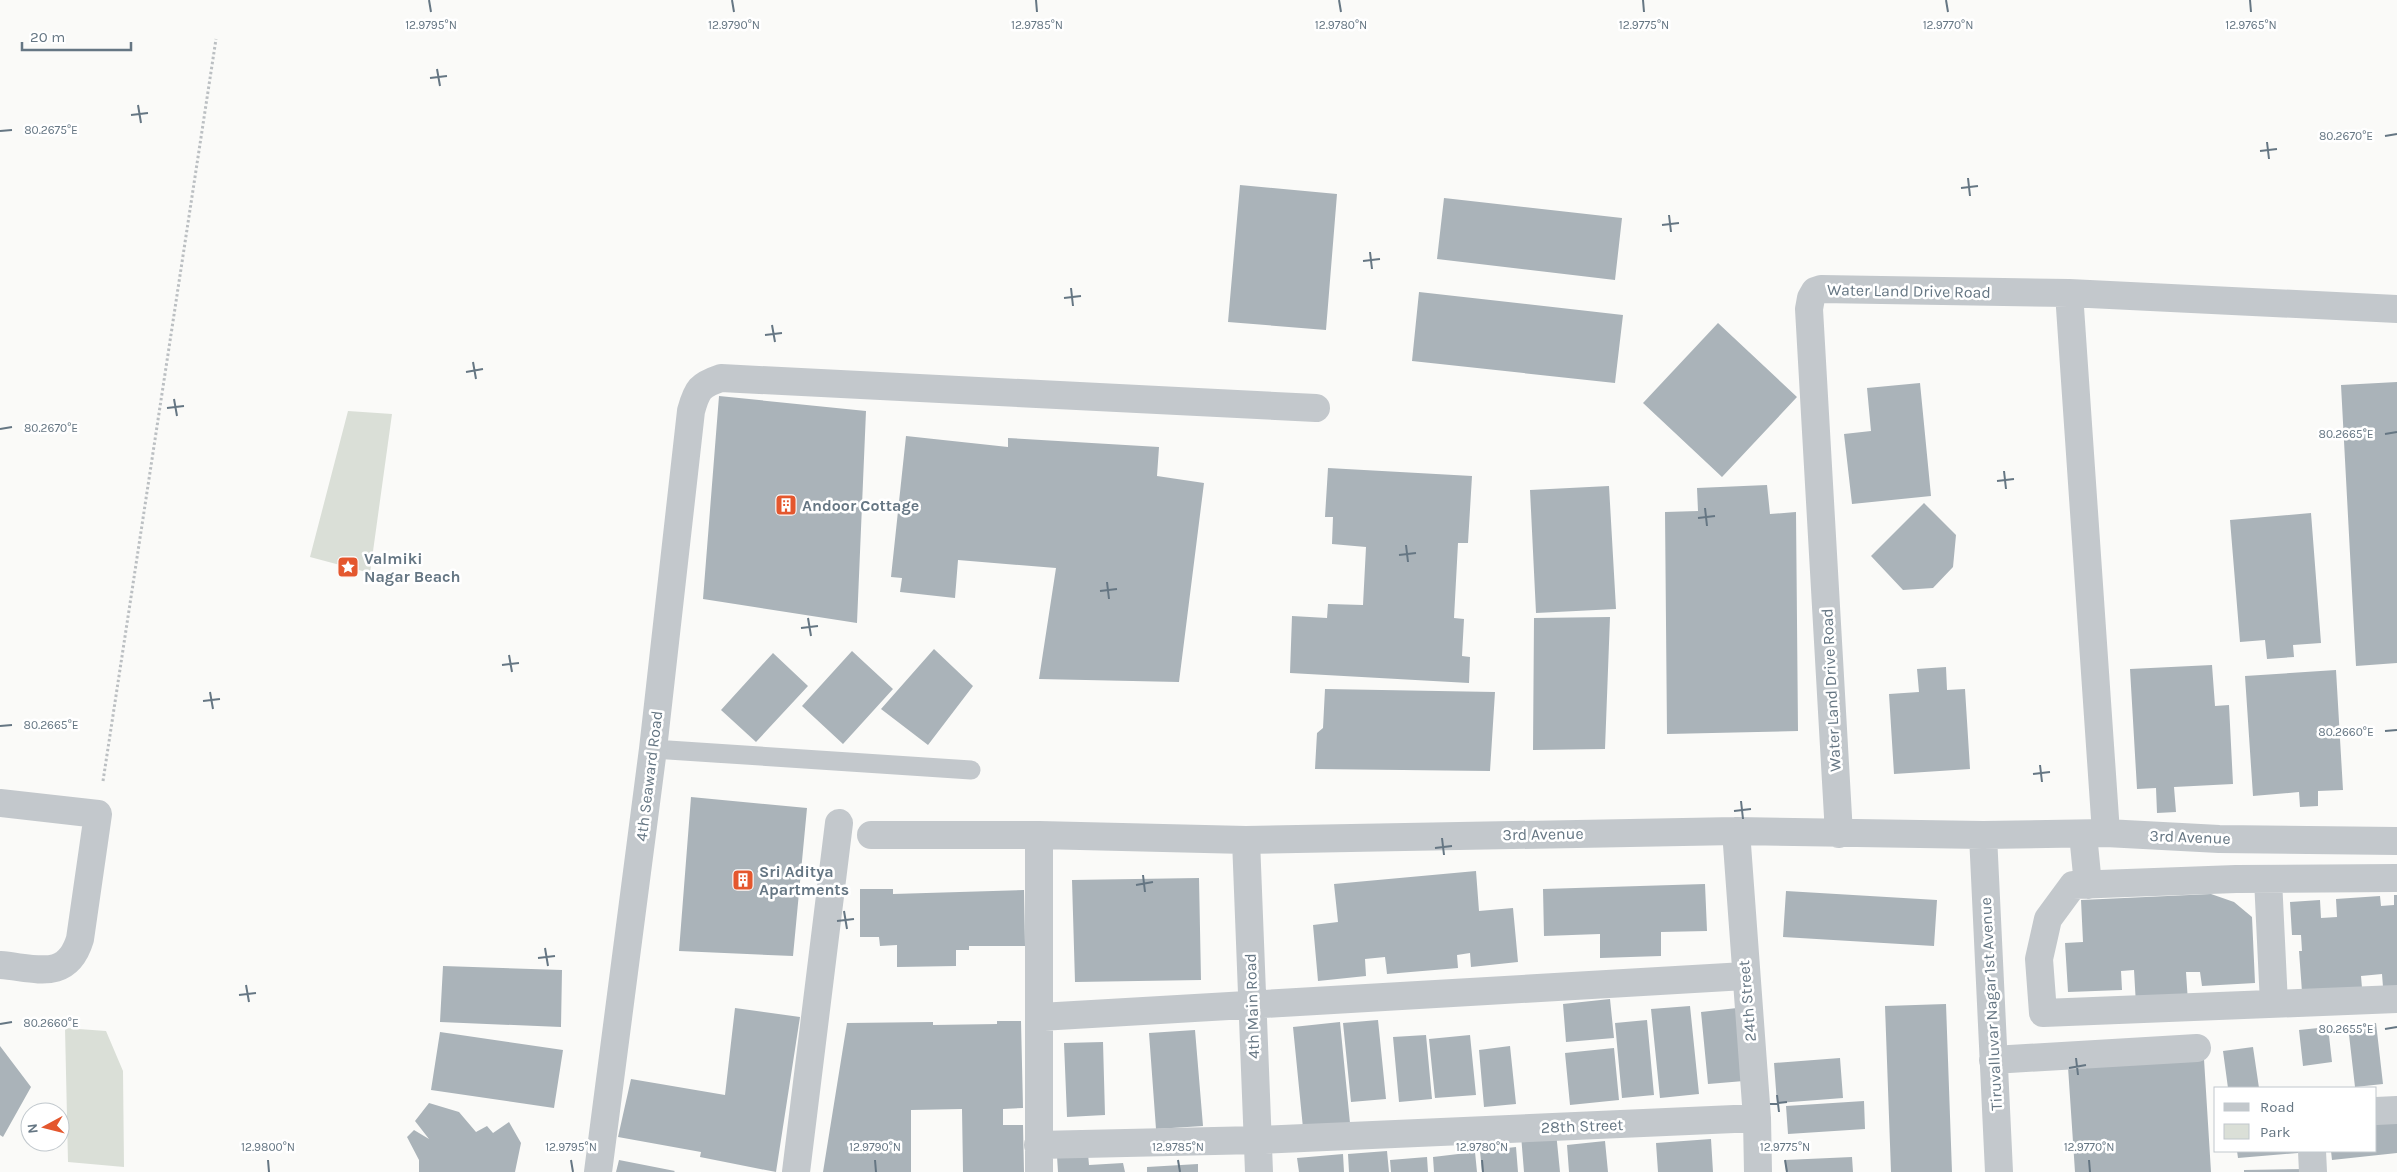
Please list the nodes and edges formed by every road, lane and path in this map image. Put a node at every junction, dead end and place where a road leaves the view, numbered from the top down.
1 (216, 39) dead end
2 (2068, 293) junction
3 (2397, 309) edge
4 (1316, 408) dead end
5 (653, 749) junction
6 (971, 770) dead end
7 (0, 803) edge
8 (98, 814) junction
9 (839, 823) dead end
10 (1736, 830) junction
11 (1039, 834) junction
12 (1839, 834) junction
13 (2094, 834) junction
14 (871, 835) dead end
15 (1983, 835) junction
16 (2219, 839) junction
17 (1246, 840) junction
18 (2397, 841) edge
19 (2236, 878) junction
20 (2397, 878) edge
21 (2268, 879) junction
22 (2088, 885) junction
23 (0, 966) edge
24 (1745, 976) junction
25 (2397, 999) edge
26 (2274, 1004) junction
27 (1252, 1006) junction
28 (1040, 1016) junction
29 (2197, 1048) dead end
30 (1993, 1060) junction
31 (2397, 1110) edge
32 (2377, 1111) edge
33 (1757, 1118) junction
34 (1258, 1140) junction
35 (1038, 1145) junction
36 (2312, 1152) edge
37 (598, 1172) edge
38 (796, 1172) edge
39 (1039, 1172) edge
40 (1259, 1172) edge
41 (1758, 1172) edge
42 (1999, 1172) edge
43 (2313, 1172) edge

1 - 8 path
2 - 3 street, Water Land Drive Road
2 - 12 street, Water Land Drive Road
2 - 13 street
4 - 5 street, 4th Seaward Road
5 - 6 lane
5 - 37 street, 4th Seaward Road
7 - 8 street
8 - 23 street
9 - 38 street
10 - 12 street, 3rd Avenue
10 - 17 street, 3rd Avenue
10 - 24 street, 24th Street
11 - 14 street, 3rd Avenue
11 - 17 street, 3rd Avenue
11 - 28 street
12 - 15 street, 3rd Avenue
13 - 15 street, 3rd Avenue
13 - 16 street, 3rd Avenue
13 - 22 street
15 - 30 street, Tiruvalluvar Nagar 1st Avenue
16 - 18 street, 3rd Avenue
16 - 19 street
17 - 27 street, 4th Main Road
19 - 21 street
19 - 22 street
20 - 21 street
21 - 26 street
22 - 26 street
24 - 27 street
24 - 33 street, 24th Street
25 - 26 street
27 - 28 street
27 - 34 street, 4th Main Road
28 - 35 street
29 - 30 street
30 - 42 street, Tiruvalluvar Nagar 1st Avenue
31 - 32 street
33 - 34 street, 28th Street
33 - 41 street, 24th Street
34 - 35 street, 28th Street
34 - 40 street, 4th Main Road
35 - 39 street
36 - 43 street

